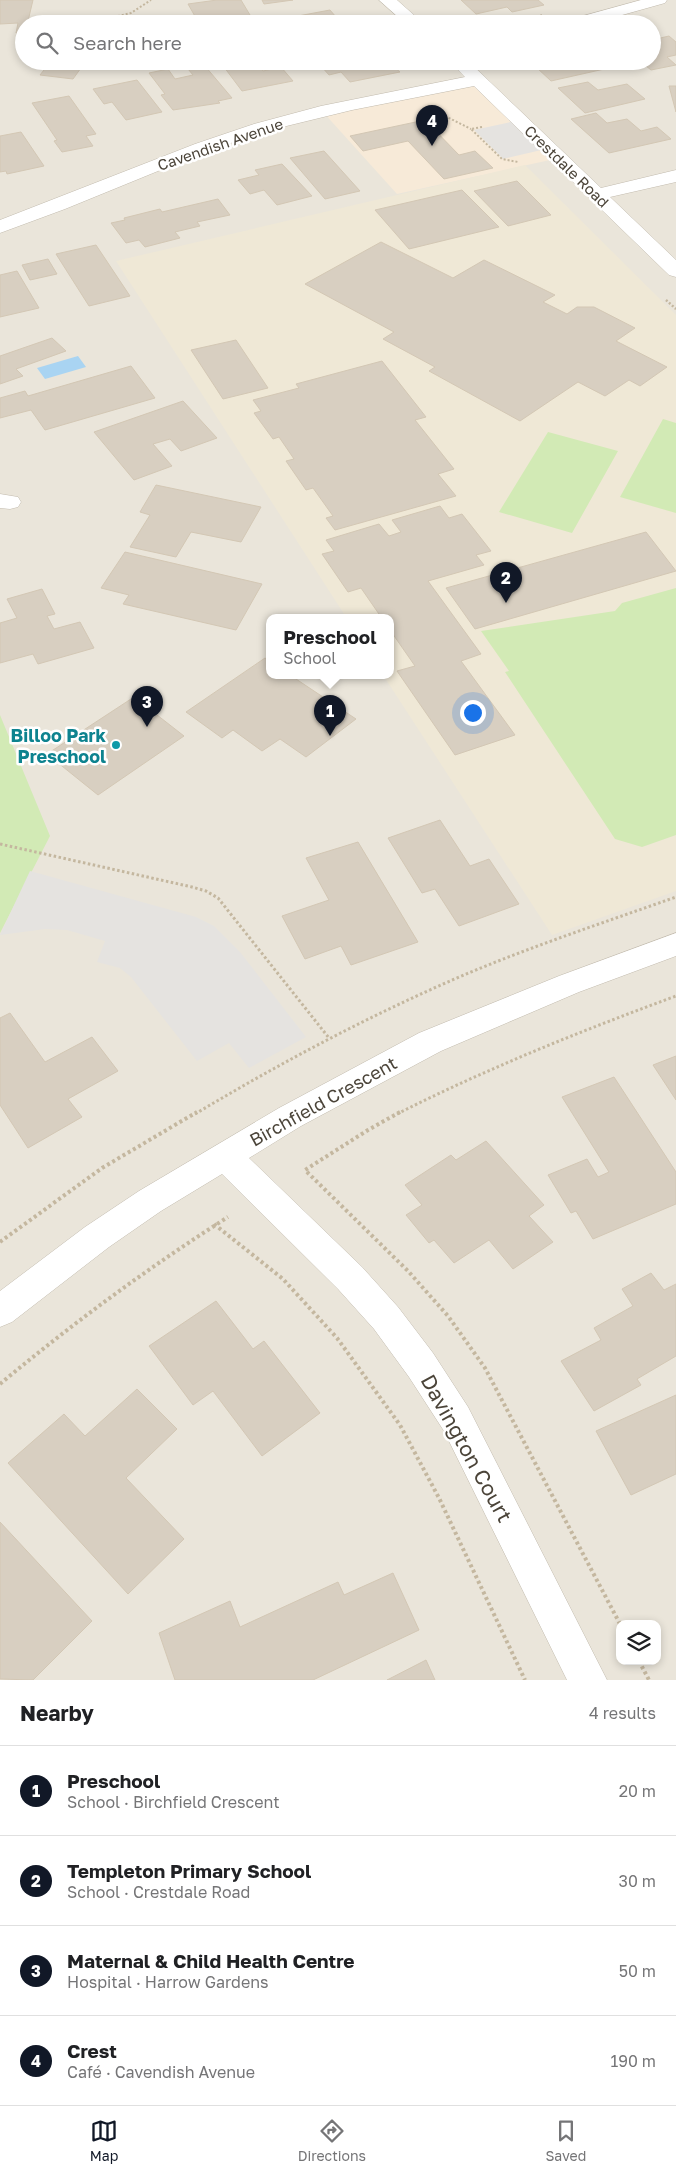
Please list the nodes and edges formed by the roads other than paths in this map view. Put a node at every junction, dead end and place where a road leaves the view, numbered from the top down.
1 (387, 0) edge
2 (659, 0) edge
3 (405, 15) edge
4 (603, 15) edge
5 (467, 70) edge
6 (477, 80) junction
7 (676, 176) edge
8 (597, 194) junction
9 (0, 227) edge
10 (676, 270) edge
11 (676, 944) edge
12 (225, 1156) junction
13 (0, 1311) edge
14 (588, 1680) edge

1 - 3 street
2 - 4 street
5 - 6 street, Crestdale Road
6 - 8 street, Crestdale Road
6 - 9 street, Cavendish Avenue
7 - 8 street
8 - 10 street, Crestdale Road
11 - 12 street, Birchfield Crescent
12 - 13 street, Birchfield Crescent
12 - 14 street, Davington Court

